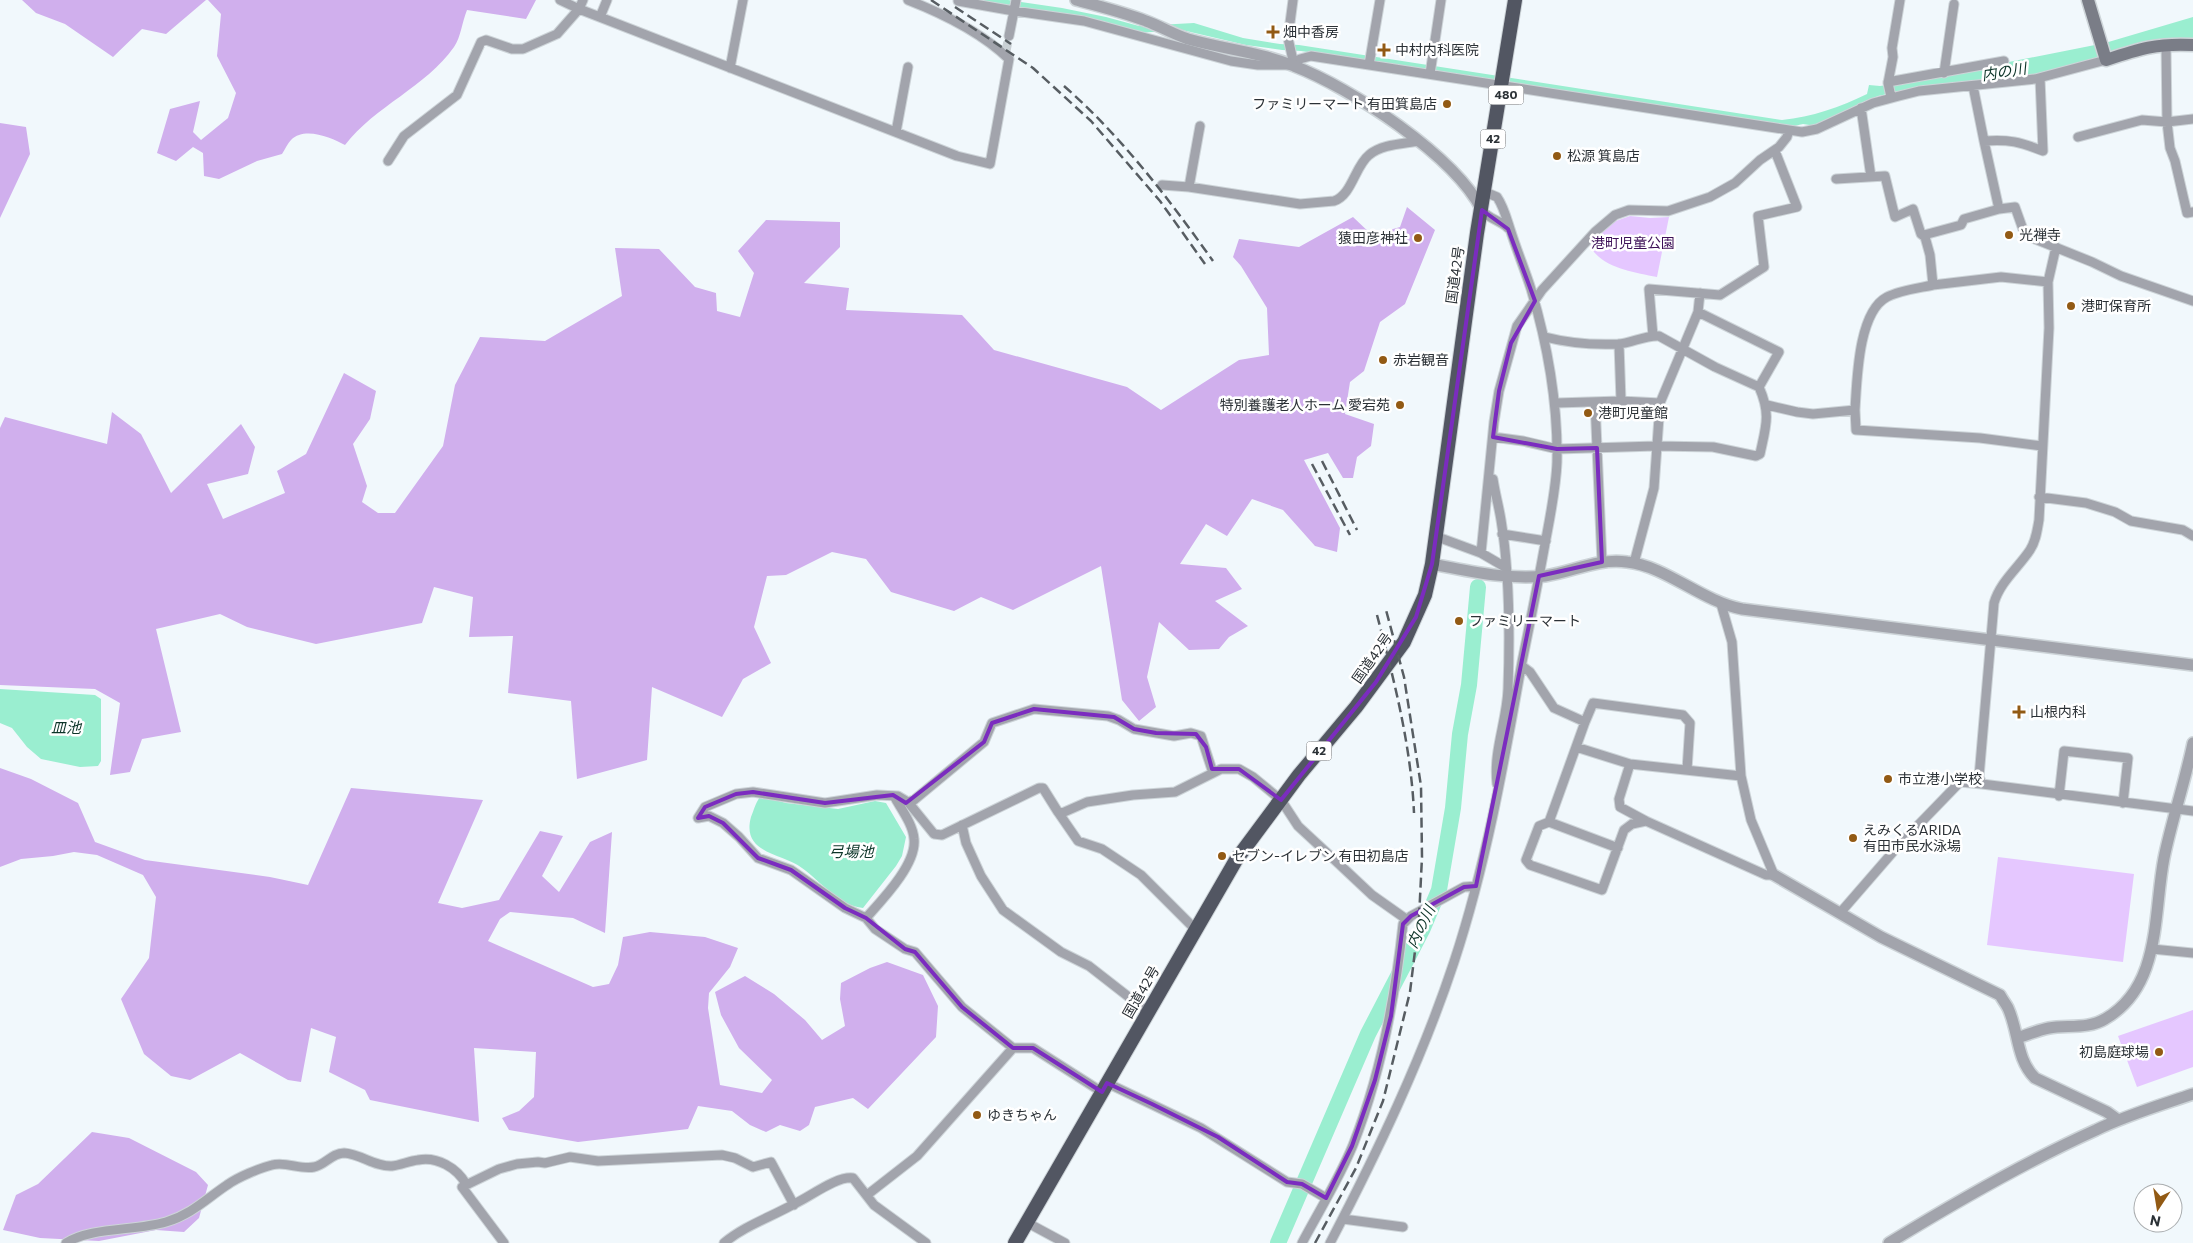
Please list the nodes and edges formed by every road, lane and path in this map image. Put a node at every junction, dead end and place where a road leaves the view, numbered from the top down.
1 (560, 0) edge
2 (583, 0) edge
3 (607, 0) edge
4 (743, 0) edge
5 (908, 0) edge
6 (1016, 0) edge
7 (1076, 0) edge
8 (1293, 0) edge
9 (1380, 0) edge
10 (1441, 0) edge
11 (1506, 0) edge
12 (1514, 0) edge
13 (1522, 0) edge
14 (1900, 0) edge
15 (2088, 0) edge
16 (958, 1) edge
17 (1096, 3) edge
18 (1954, 4) dead end
19 (579, 9) junction
20 (1014, 11) junction
21 (600, 17) junction
22 (1009, 36) tunnel mouth
23 (2166, 44) junction
24 (2193, 45) edge
25 (2106, 58) junction
26 (2004, 61) dead end
27 (1369, 64) junction
28 (1294, 66) junction
29 (908, 67) dead end
30 (730, 68) junction
31 (1944, 73) junction
32 (1430, 74) junction
33 (2040, 78) junction
34 (1888, 83) junction
35 (1501, 86) junction
36 (1973, 86) junction
37 (1891, 96) junction
38 (1861, 108) junction
39 (2193, 119) edge
40 (2167, 122) junction
41 (1200, 126) dead end
42 (1789, 130) junction
43 (896, 132) junction
44 (2078, 137) dead end
45 (1419, 141) junction
46 (1984, 141) junction
47 (1774, 151) junction
48 (388, 161) dead end
49 (1872, 177) junction
50 (1836, 179) dead end
51 (1463, 183) junction
52 (1162, 185) dead end
53 (1189, 186) junction
54 (1485, 190) junction
55 (1999, 209) junction
56 (1482, 210) junction
57 (2193, 212) edge
58 (1512, 235) junction
59 (1924, 236) junction
60 (2056, 247) junction
61 (2048, 282) junction
62 (1933, 285) junction
63 (1700, 293) junction
64 (1535, 301) junction
65 (2193, 301) edge
66 (1698, 312) junction
67 (1653, 336) junction
68 (1545, 337) junction
69 (1619, 344) junction
70 (1681, 349) junction
71 (1759, 387) junction
72 (1621, 400) junction
73 (1595, 402) junction
74 (1556, 403) junction
75 (1660, 403) junction
76 (1767, 405) junction
77 (1855, 410) junction
78 (1494, 437) junction
79 (1656, 446) junction
80 (2042, 446) junction
81 (1596, 448) junction
82 (1557, 449) junction
83 (1492, 463) junction
84 (2040, 497) junction
85 (1502, 534) junction
86 (1435, 536) junction
87 (2193, 536) edge
88 (1546, 541) junction
89 (1481, 553) junction
90 (1602, 562) junction
91 (1634, 563) junction
92 (1432, 564) junction
93 (1506, 571) junction
94 (1539, 576) junction
95 (1721, 604) junction
96 (1991, 640) junction
97 (1522, 666) junction
98 (2193, 666) edge
99 (1585, 722) junction
100 (2193, 743) edge
101 (1576, 747) junction
102 (1630, 764) junction
103 (1687, 770) junction
104 (1213, 773) junction
105 (1741, 776) junction
106 (1982, 784) junction
107 (1498, 791) junction
108 (893, 795) junction
109 (2059, 796) junction
110 (1281, 800) junction
111 (908, 802) junction
112 (2123, 803) junction
113 (2177, 809) junction
114 (2193, 811) edge
115 (1058, 812) junction
116 (1646, 821) junction
117 (1549, 822) junction
118 (962, 825) junction
119 (1618, 848) junction
120 (1774, 875) junction
121 (1476, 886) junction
122 (1840, 913) junction
123 (866, 918) junction
124 (1406, 920) junction
125 (1195, 929) junction
126 (2152, 949) junction
127 (2193, 953) edge
128 (1148, 1012) junction
129 (2017, 1038) junction
130 (1013, 1048) junction
131 (1105, 1088) junction
132 (2193, 1094) edge
133 (2118, 1120) junction
134 (466, 1184) junction
135 (867, 1195) junction
136 (1326, 1198) junction
137 (794, 1205) junction
138 (1342, 1218) junction
139 (1026, 1222) junction
140 (1403, 1228) dead end
141 (66, 1243) edge
142 (504, 1243) edge
143 (724, 1243) edge
144 (926, 1243) edge
145 (1015, 1243) edge
146 (1065, 1243) edge
147 (1302, 1243) edge
148 (1330, 1243) edge
149 (1889, 1243) edge

1 - 19 street
2 - 19 street
3 - 21 street
4 - 30 street
5 - 43 street
6 - 20 street
7 - 17 street
8 - 28 street
9 - 27 street
10 - 32 street
11 - 35 highway, 480
12 - 35 highway, 国道42号 / 42
13 - 35 highway, 480
14 - 34 street
15 - 25 main road
16 - 20 street
17 - 28 street
18 - 31 street
19 - 21 street
19 - 48 street
20 - 22 street
20 - 28 street
21 - 30 street
23 - 24 main road
23 - 25 main road
23 - 40 street
25 - 33 street
26 - 31 street
27 - 28 street
27 - 32 street
28 - 45 street
29 - 43 street
30 - 43 street
31 - 34 street
32 - 35 street
33 - 36 street
33 - 46 street
34 - 37 street
35 - 42 street
35 - 54 highway, 国道42号 / 42
36 - 37 street
36 - 46 street
37 - 38 street
38 - 42 street
38 - 49 street
39 - 40 street
40 - 44 street
40 - 57 street
41 - 53 street
42 - 47 street
45 - 51 street
45 - 53 street
46 - 55 street
47 - 63 street
47 - 64 street
49 - 50 street
49 - 59 street
51 - 54 street
51 - 56 street
52 - 53 street
54 - 56 highway, 国道42号 / 42
54 - 58 street
55 - 59 street
55 - 60 street
56 - 58 street
56 - 86 highway, 国道42号 / 42
58 - 64 street
59 - 62 street
60 - 61 street
60 - 65 street
61 - 62 street
61 - 80 street
62 - 77 street
63 - 66 street
63 - 67 street
64 - 68 street
64 - 78 street
66 - 70 street
66 - 71 street
67 - 69 street
67 - 70 street
68 - 69 street
68 - 74 street
69 - 72 street
70 - 71 street
70 - 75 street
71 - 76 street
72 - 73 street
72 - 75 street
73 - 74 street
73 - 81 street
74 - 82 street
75 - 79 street
76 - 77 street
76 - 79 street
77 - 80 street
78 - 82 street
78 - 83 street
79 - 81 street
79 - 91 street
80 - 84 street
81 - 82 street
81 - 90 street
82 - 88 street
83 - 85 street
83 - 89 street
84 - 87 street
84 - 96 street
85 - 88 street
85 - 93 street
86 - 89 street
86 - 92 highway, 国道42号 / 42
88 - 94 street
89 - 93 street
90 - 91 street
90 - 94 street
91 - 95 street
92 - 93 street
92 - 110 highway, 国道42号 / 42
93 - 94 street
93 - 107 street
94 - 97 street
95 - 96 street
95 - 105 street
96 - 98 street
96 - 106 street
97 - 99 street
97 - 107 street
99 - 101 street
99 - 103 street
100 - 113 street
101 - 102 street
101 - 117 street
102 - 103 street
102 - 116 street
103 - 105 street
104 - 110 street
104 - 111 street
104 - 115 street
105 - 120 street
106 - 109 street
106 - 122 street
107 - 121 street
108 - 111 street
108 - 123 street
108 - 123 street
109 - 112 street
109 - 112 street
110 - 124 street
110 - 125 highway, 国道42号 / 42
111 - 118 street
112 - 113 street
113 - 114 street
113 - 126 street
115 - 118 street
115 - 125 street
116 - 119 street
116 - 120 street
117 - 119 street
117 - 119 street
118 - 128 street
120 - 122 street
121 - 124 street
121 - 138 street
122 - 129 street
123 - 130 street
124 - 136 street
125 - 128 highway, 国道42号 / 42
126 - 127 street
126 - 129 street
128 - 131 highway, 国道42号 / 42
129 - 133 street
130 - 131 street
130 - 135 street
131 - 136 street
131 - 139 highway, 国道42号 / 42
132 - 133 street
133 - 149 street
134 - 137 street
134 - 141 street
134 - 142 street
135 - 137 street
135 - 144 street
136 - 147 street
137 - 143 street
138 - 140 street
138 - 148 street
139 - 145 highway, 国道42号 / 42
139 - 146 street

